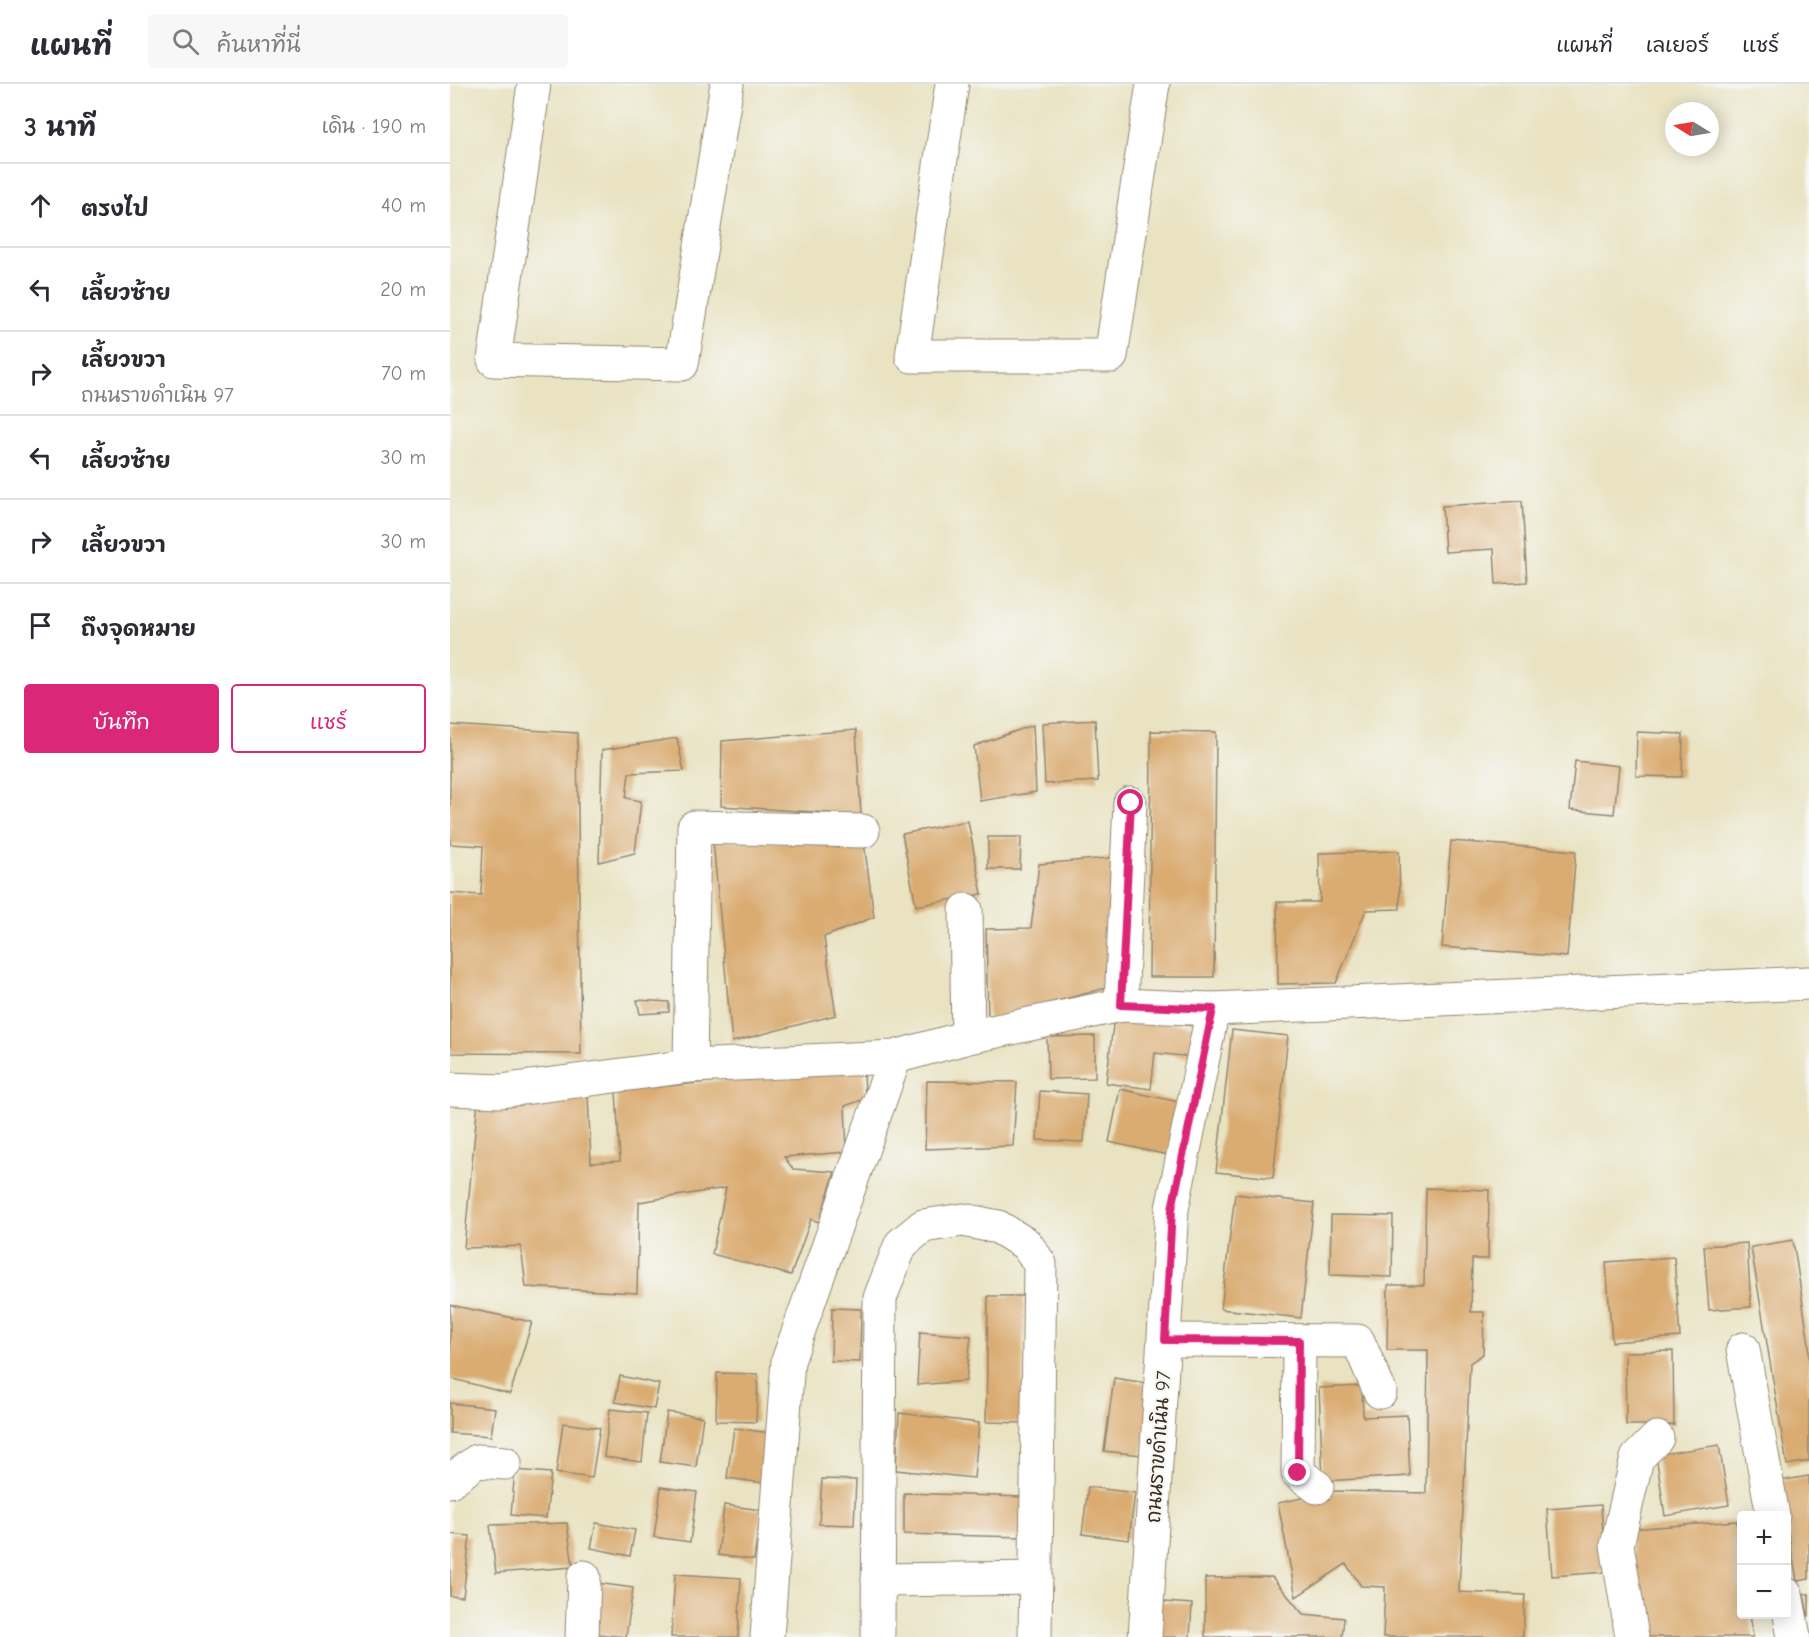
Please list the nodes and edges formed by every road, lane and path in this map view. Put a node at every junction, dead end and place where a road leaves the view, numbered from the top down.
1 (534, 84) edge
2 (727, 84) edge
3 (952, 84) edge
4 (1153, 84) edge
5 (1131, 803) dead end
6 (863, 831) dead end
7 (966, 910) dead end
8 (1809, 983) edge
9 (1121, 1005) junction
10 (1213, 1009) junction
11 (968, 1037) junction
12 (895, 1057) junction
13 (690, 1066) junction
14 (450, 1089) edge
15 (1165, 1340) junction
16 (1299, 1341) junction
17 (1743, 1349) dead end
18 (1380, 1392) dead end
19 (1658, 1438) dead end
20 (505, 1463) dead end
21 (450, 1481) edge
22 (1317, 1487) dead end
23 (1772, 1511) edge
24 (584, 1577) dead end
25 (1036, 1578) junction
26 (878, 1580) junction
27 (1791, 1619) edge
28 (582, 1637) edge
29 (767, 1637) edge
30 (878, 1637) edge
31 (1035, 1637) edge
32 (1145, 1637) edge
33 (1632, 1637) edge
34 (1794, 1637) edge

1 - 2 street
3 - 4 street
5 - 9 street
6 - 13 street
7 - 11 street
8 - 10 street
9 - 10 street
9 - 11 street
10 - 15 street, ถนนราขดำเนิน 97
11 - 12 street
12 - 13 street
12 - 29 street
13 - 14 street
15 - 16 street
15 - 32 street, ถนนราขดำเนิน 97
16 - 18 street
16 - 22 street
17 - 23 street
19 - 33 street
20 - 21 street
24 - 28 street
25 - 26 street
25 - 26 street
25 - 31 street
26 - 30 street
27 - 34 street

